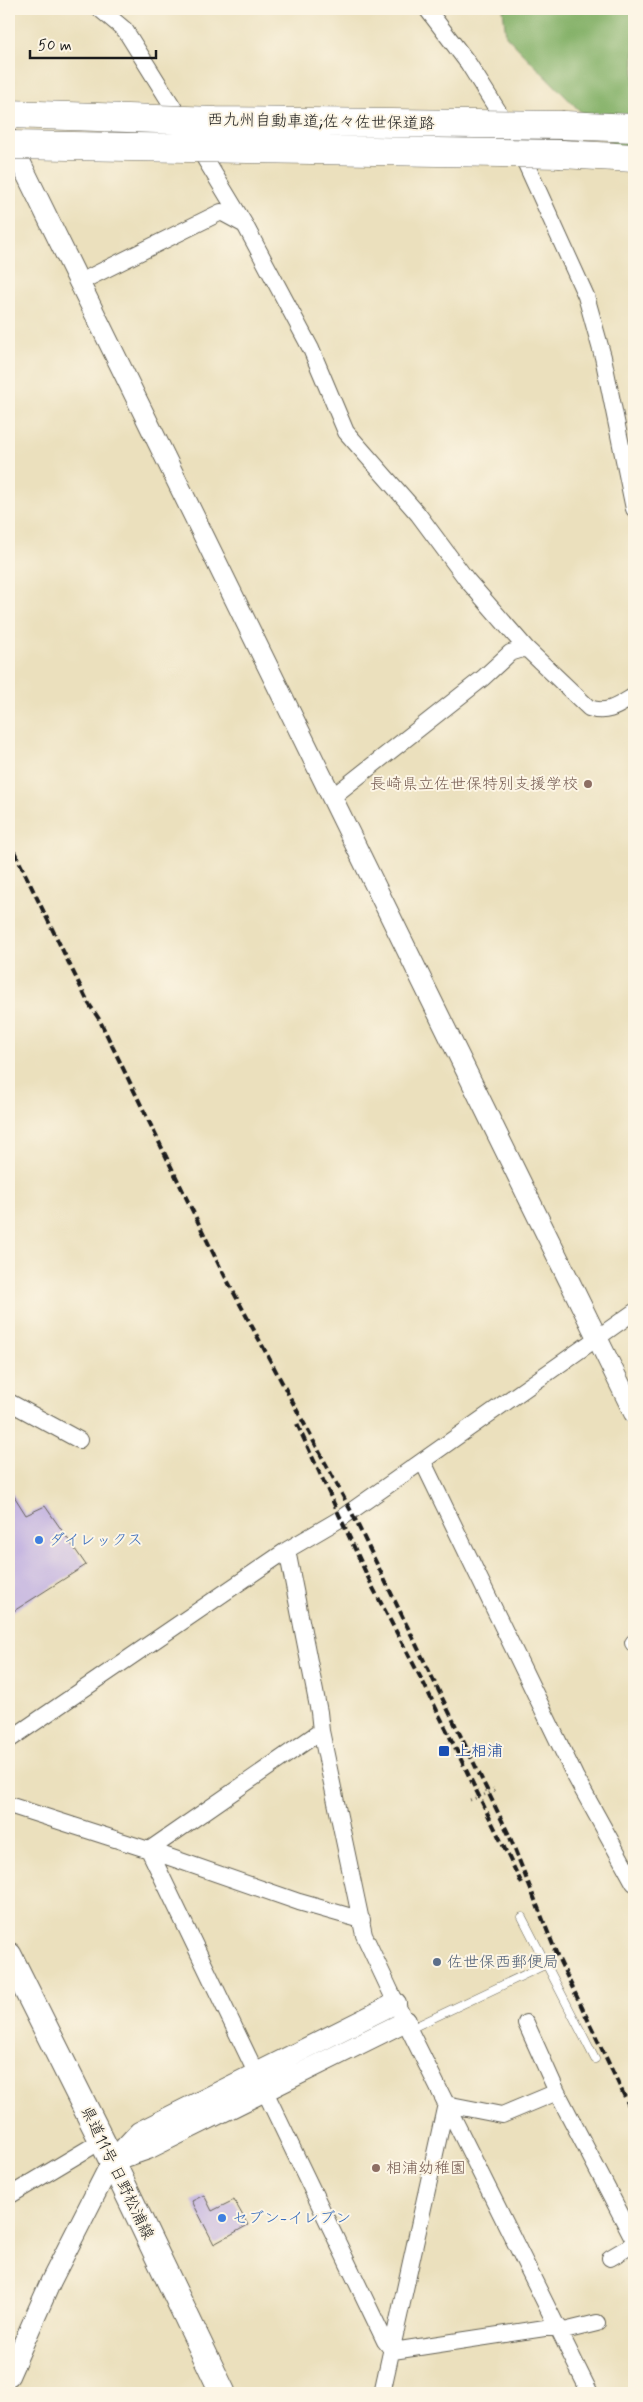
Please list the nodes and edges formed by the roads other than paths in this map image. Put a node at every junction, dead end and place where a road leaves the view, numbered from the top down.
1 (100, 9) edge
2 (427, 9) edge
3 (9, 114) edge
4 (634, 128) edge
5 (9, 139) edge
6 (9, 145) edge
7 (634, 158) edge
8 (245, 224) junction
9 (78, 283) junction
10 (634, 509) edge
11 (526, 648) junction
12 (634, 696) edge
13 (331, 798) junction
14 (634, 1312) edge
15 (597, 1338) junction
16 (9, 1402) edge
17 (634, 1413) edge
18 (79, 1440) dead end
19 (423, 1462) junction
20 (287, 1550) junction
21 (321, 1731) junction
22 (9, 1740) edge
23 (9, 1804) edge
24 (149, 1850) junction
25 (634, 1883) edge
26 (522, 1917) dead end
27 (362, 1920) junction
28 (9, 1955) edge
29 (547, 1964) junction
30 (396, 2003) junction
31 (526, 2023) dead end
32 (408, 2025) junction
33 (595, 2059) dead end
34 (260, 2082) junction
35 (557, 2092) junction
36 (446, 2104) junction
37 (106, 2151) junction
38 (9, 2196) edge
39 (634, 2240) edge
40 (634, 2244) edge
41 (610, 2258) dead end
42 (597, 2322) dead end
43 (559, 2329) junction
44 (393, 2351) junction
45 (9, 2376) edge
46 (223, 2393) edge
47 (382, 2393) edge
48 (590, 2393) edge

1 - 8 street
2 - 10 street
3 - 4 highway, 西九州自動車道;佐々佐世保道路, bridge
5 - 9 street
6 - 7 highway, 西九州自動車道;佐々佐世保道路, bridge
8 - 9 street
8 - 11 street
9 - 13 street
11 - 12 street
11 - 13 street
13 - 15 street
14 - 15 street
15 - 17 street
15 - 19 street
16 - 18 street
19 - 20 street
19 - 25 street
20 - 21 street
20 - 22 street
21 - 24 street
21 - 27 street
23 - 24 street
24 - 27 street
24 - 34 street
26 - 29 lane
27 - 30 street
28 - 37 main road, 県道11号 日野松浦線
29 - 32 lane
29 - 33 lane
30 - 32 street
30 - 34 street
31 - 35 street
32 - 34 street
32 - 36 street
34 - 37 street
34 - 44 street
35 - 36 street
35 - 39 street
36 - 43 street
36 - 44 street
37 - 38 street
37 - 45 street
37 - 46 main road, 県道11号 日野松浦線
40 - 41 street
42 - 43 street
43 - 44 street
43 - 48 street
44 - 47 street

